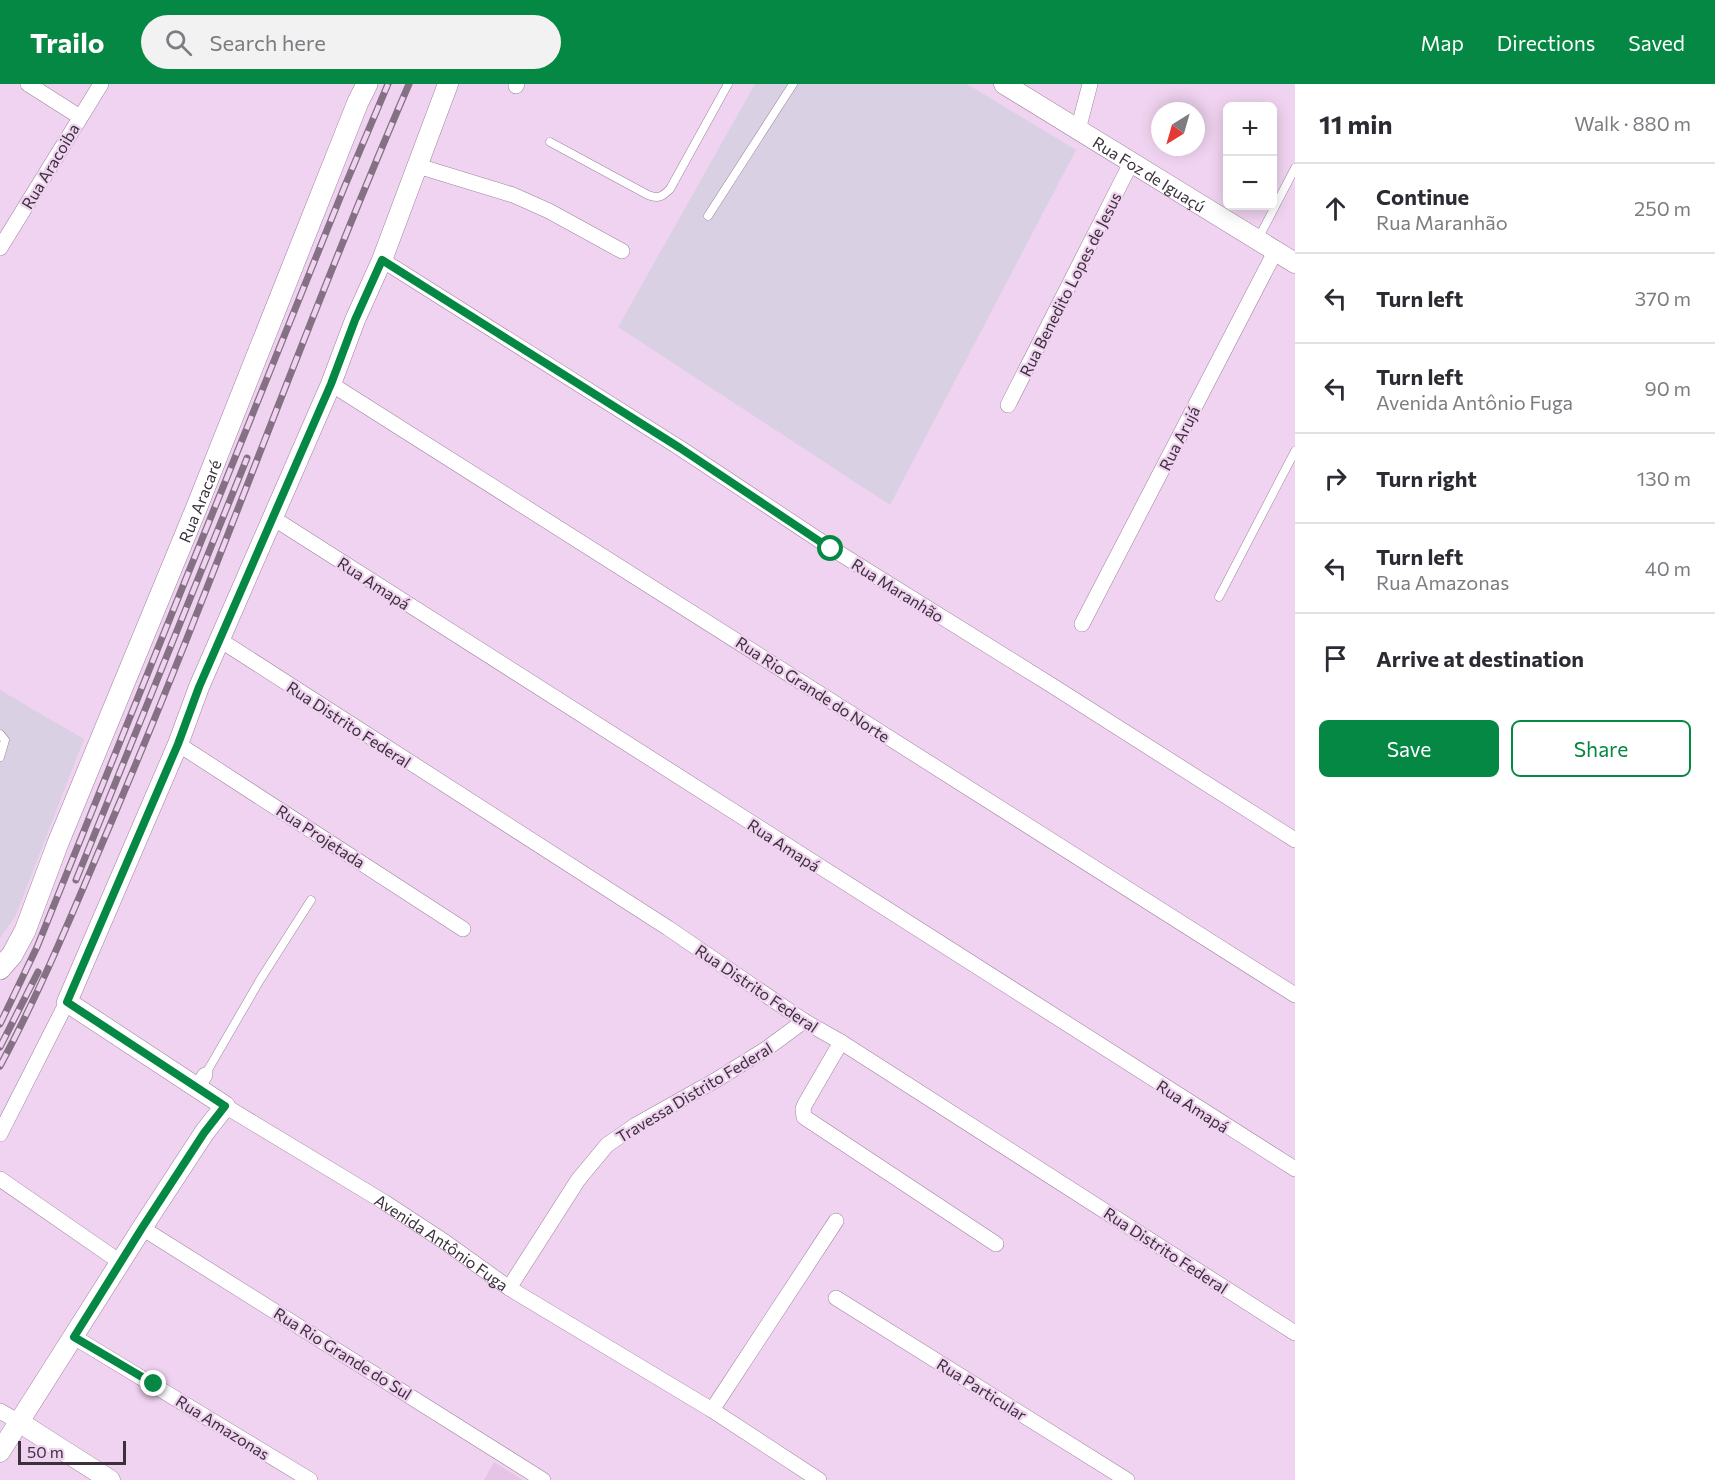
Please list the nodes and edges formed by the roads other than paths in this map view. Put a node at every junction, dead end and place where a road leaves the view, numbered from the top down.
1 (28, 84) edge
2 (101, 84) edge
3 (367, 84) edge
4 (448, 84) edge
5 (729, 84) edge
6 (793, 84) edge
7 (1004, 84) edge
8 (1090, 84) edge
9 (80, 117) junction
10 (1078, 130) junction
11 (550, 142) dead end
12 (1131, 163) junction
13 (418, 166) junction
14 (1295, 168) edge
15 (708, 216) dead end
16 (1257, 241) junction
17 (0, 248) edge
18 (622, 251) dead end
19 (1275, 252) junction
20 (382, 260) junction
21 (1295, 263) edge
22 (331, 384) junction
23 (1008, 405) dead end
24 (1295, 451) edge
25 (273, 518) junction
26 (1218, 597) dead end
27 (1082, 624) dead end
28 (220, 640) junction
29 (0, 734) edge
30 (178, 744) junction
31 (0, 757) edge
32 (1295, 840) edge
33 (311, 900) dead end
34 (30, 916) junction
35 (463, 929) dead end
36 (0, 948) edge
37 (0, 969) edge
38 (1295, 995) edge
39 (67, 1002) junction
40 (804, 1022) junction
41 (841, 1042) junction
42 (200, 1082) junction
43 (225, 1106) junction
44 (0, 1134) edge
45 (1295, 1169) edge
46 (0, 1179) edge
47 (836, 1221) dead end
48 (142, 1228) junction
49 (996, 1244) dead end
50 (120, 1262) junction
51 (509, 1288) junction
52 (836, 1298) dead end
53 (1295, 1333) edge
54 (74, 1337) junction
55 (712, 1410) junction
56 (0, 1411) edge
57 (19, 1422) junction
58 (0, 1452) edge
59 (110, 1480) edge
60 (309, 1480) edge
61 (543, 1480) edge
62 (819, 1480) edge
63 (1127, 1480) edge

1 - 9 street
2 - 9 street, Rua Aracoiba
3 - 34 main road, Rua Aracaré
4 - 13 street
5 - 11 lane
6 - 15 lane
7 - 10 street, Rua Foz de Iguaçú
8 - 10 street
9 - 17 street, Rua Aracoiba
10 - 12 street, Rua Foz de Iguaçú
12 - 16 street, Rua Foz de Iguaçú
12 - 23 street, Rua Benedito Lopes de Jesus
13 - 18 street
13 - 20 street
14 - 16 lane
16 - 19 street, Rua Foz de Iguaçú
19 - 21 street, Rua Foz de Iguaçú
19 - 27 street, Rua Arujá
20 - 22 street
20 - 32 street, Rua Maranhão
22 - 25 street
22 - 38 street, Rua Rio Grande do Norte
24 - 26 lane
25 - 28 street
25 - 45 street, Rua Amapá
28 - 30 street
28 - 40 street, Rua Distrito Federal
29 - 31 lane
30 - 35 street, Rua Projetada
30 - 39 street
33 - 42 lane
34 - 36 main road, Rua Aracaré
34 - 37 main road, Rua Aracaré
39 - 42 street, Avenida Antônio Fuga
39 - 44 street
40 - 41 street, Rua Distrito Federal
40 - 51 street, Travessa Distrito Federal
41 - 49 street
41 - 53 street, Rua Distrito Federal
42 - 43 street, Avenida Antônio Fuga
43 - 48 street
43 - 51 street, Avenida Antônio Fuga
46 - 50 street
47 - 55 street
48 - 50 street
48 - 61 street, Rua Rio Grande do Sul
50 - 54 street
51 - 55 street, Avenida Antônio Fuga
52 - 63 street, Rua Particular
54 - 57 street
54 - 60 street, Rua Amazonas
55 - 62 street, Avenida Antônio Fuga
56 - 57 street
57 - 58 street
57 - 59 street

